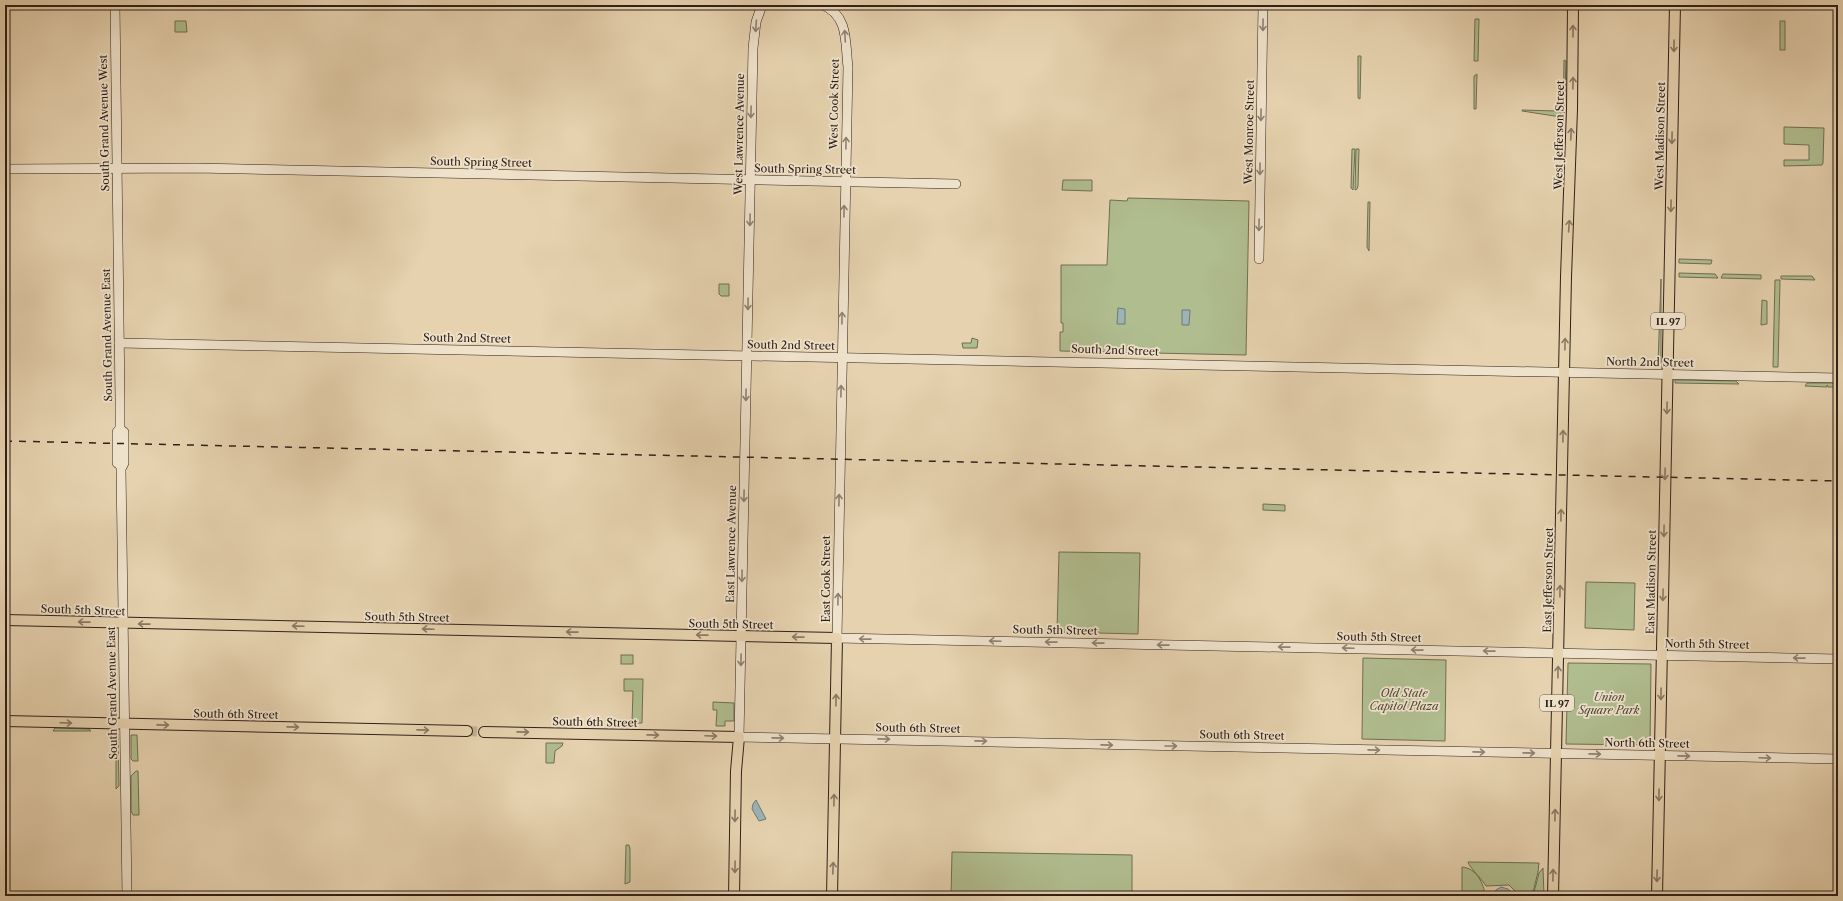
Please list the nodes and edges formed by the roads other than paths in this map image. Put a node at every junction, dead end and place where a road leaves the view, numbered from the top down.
1 (115, 5) edge
2 (762, 5) edge
3 (823, 5) edge
4 (1263, 5) edge
5 (1573, 5) edge
6 (1675, 5) edge
7 (116, 168) junction
8 (5, 169) edge
9 (750, 181) junction
10 (845, 182) junction
11 (956, 184) dead end
12 (118, 241) joint
13 (1259, 259) dead end
14 (843, 261) joint
15 (748, 265) joint
16 (1566, 265) joint
17 (1669, 268) joint
18 (119, 343) junction
19 (746, 356) junction
20 (842, 357) junction
21 (1462, 370) joint
22 (1564, 373) junction
23 (1667, 374) junction
24 (1838, 378) edge
25 (5, 620) edge
26 (123, 623) junction
27 (741, 636) junction
28 (837, 638) junction
29 (1456, 651) joint
30 (1558, 653) junction
31 (1662, 655) junction
32 (1838, 659) edge
33 (5, 721) edge
34 (124, 724) junction
35 (467, 731) tunnel mouth
36 (484, 732) tunnel mouth
37 (739, 737) junction
38 (835, 739) junction
39 (1455, 752) joint
40 (1556, 753) junction
41 (1660, 756) junction
42 (1838, 759) edge
43 (126, 896) edge
44 (734, 896) edge
45 (832, 896) edge
46 (1553, 896) edge
47 (1657, 896) edge

1 - 7 main road, South Grand Avenue West
2 -> 9 main road, West Lawrence Avenue
10 -> 3 main road, West Cook Street
4 -> 13 main road, West Monroe Street
16 -> 5 main road, West Jefferson Street / IL 97
6 -> 17 main road, West Madison Street / IL 97
7 - 8 main road, South Spring Street
7 - 9 main road, South Spring Street
7 - 12 main road, South Grand Avenue West
9 - 10 main road, South Spring Street
9 -> 15 main road, West Lawrence Avenue
10 - 11 main road, South Spring Street
14 -> 10 main road, West Cook Street
12 - 18 main road, South Grand Avenue East
20 -> 14 main road, East Cook Street
15 -> 19 main road, East Lawrence Avenue
22 -> 16 main road, East Jefferson Street / IL 97
17 - 23 main road, East Madison Street / IL 97
18 - 19 main road, South 2nd Street
18 - 26 main road, South Grand Avenue East
19 - 20 main road, South 2nd Street
19 -> 27 main road, East Lawrence Avenue
20 - 21 main road, South 2nd Street
28 -> 20 main road, East Cook Street
21 - 22 main road, North 2nd Street
22 - 23 main road, North 2nd Street
30 -> 22 main road, East Jefferson Street / IL 97
23 - 24 main road, North 2nd Street
23 -> 31 main road, East Madison Street / IL 97
26 -> 25 main road, South 5th Street
27 -> 26 main road, South 5th Street
26 - 34 main road, South Grand Avenue East
28 -> 27 main road, South 5th Street
27 -> 37 main road, East Lawrence Avenue
29 -> 28 main road, South 5th Street
38 -> 28 main road, East Cook Street
30 -> 29 main road, North 5th Street
30 - 31 main road, North 5th Street
40 -> 30 main road, East Jefferson Street / IL 97
32 -> 31 main road, North 5th Street
31 -> 41 main road, East Madison Street / IL 97
33 -> 34 main road, South 6th Street
34 -> 35 main road, South 6th Street
34 - 43 main road, South Grand Avenue East
36 -> 37 main road, South 6th Street
37 -> 38 main road, South 6th Street
37 -> 44 main road, East Lawrence Avenue
38 -> 39 main road, South 6th Street
45 -> 38 main road, East Cook Street
39 -> 40 main road, North 6th Street
40 -> 41 main road, North 6th Street
46 -> 40 main road, East Jefferson Street / IL 97
41 -> 42 main road, North 6th Street
41 -> 47 main road, East Madison Street / IL 97

